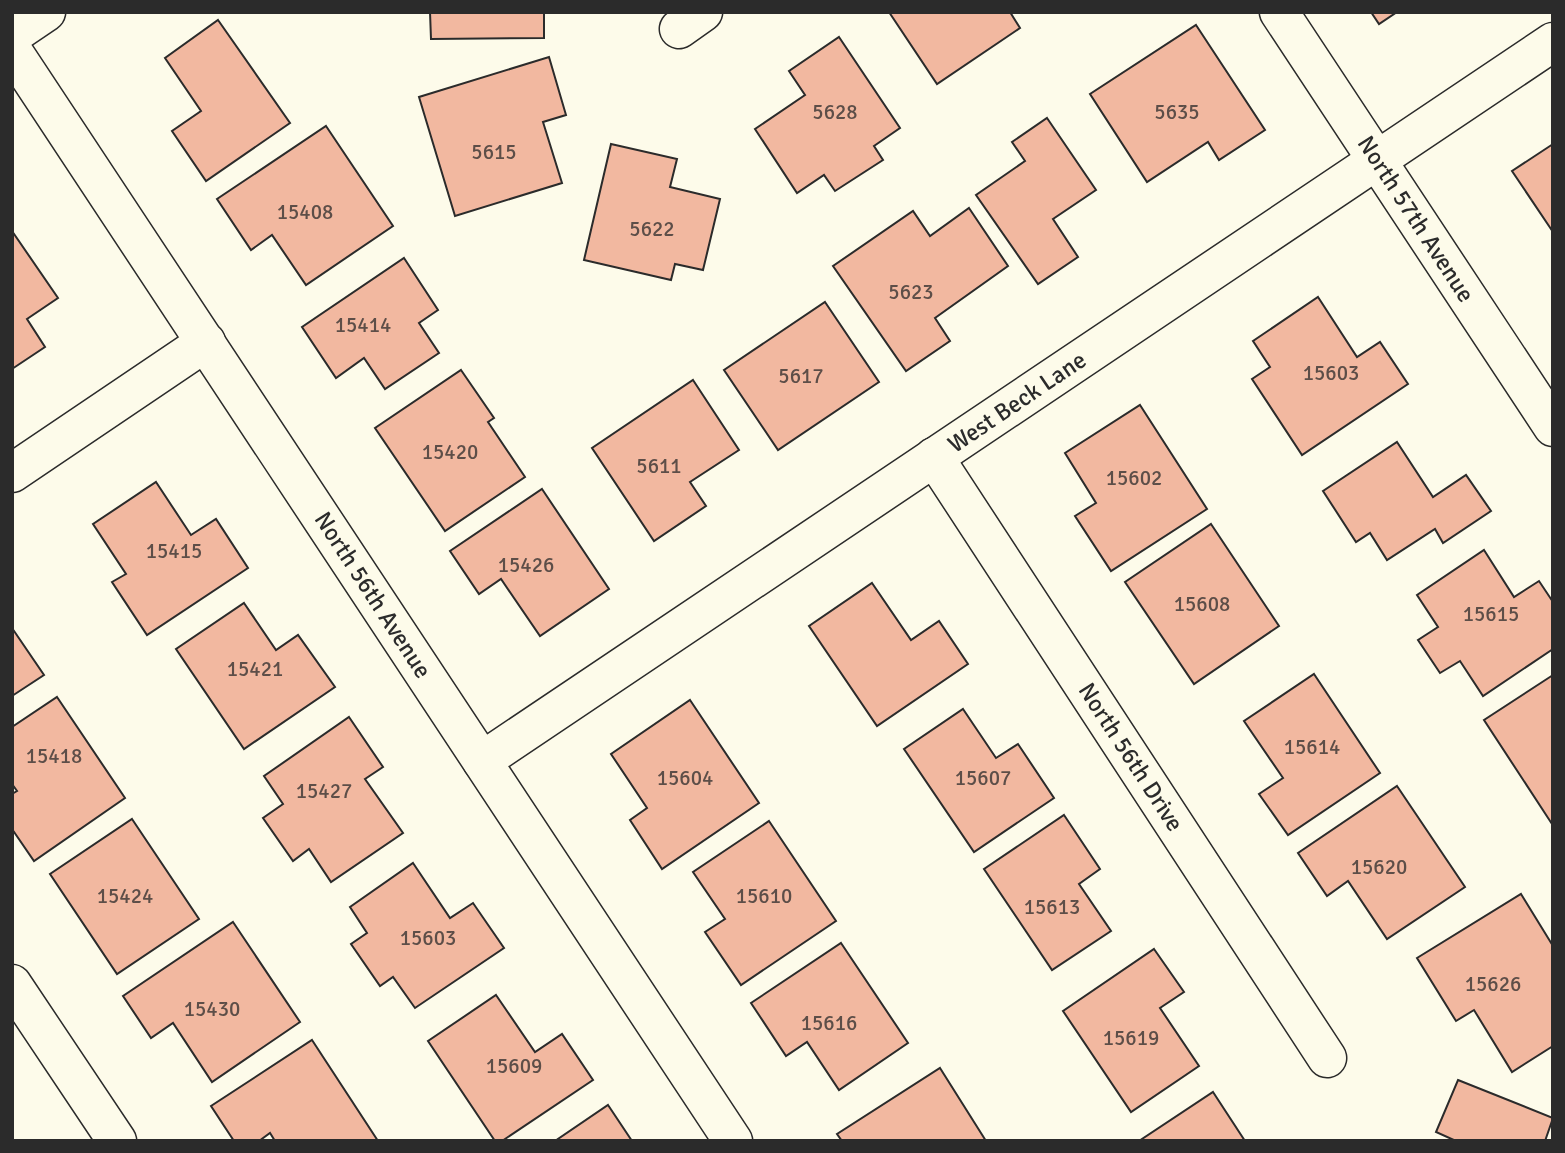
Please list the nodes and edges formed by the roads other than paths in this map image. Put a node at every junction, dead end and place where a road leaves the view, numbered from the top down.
1 (46, 12) edge
2 (1279, 12) edge
3 (12, 35) edge
4 (1553, 42) edge
5 (12, 50) edge
6 (1377, 160) junction
7 (206, 342) junction
8 (1553, 427) edge
9 (934, 457) junction
10 (12, 472) edge
11 (482, 761) junction
12 (12, 984) edge
13 (1327, 1058) dead end
14 (117, 1141) edge
15 (733, 1141) edge

1 - 3 street
2 - 6 street, North 57th Avenue
4 - 6 street, West Beck Lane
5 - 7 street, North 56th Avenue
6 - 8 street, North 57th Avenue
6 - 9 street, West Beck Lane
7 - 10 street
7 - 11 street, North 56th Avenue
9 - 11 street, West Beck Lane
9 - 13 street, North 56th Drive
11 - 15 street, North 56th Avenue
12 - 14 street

